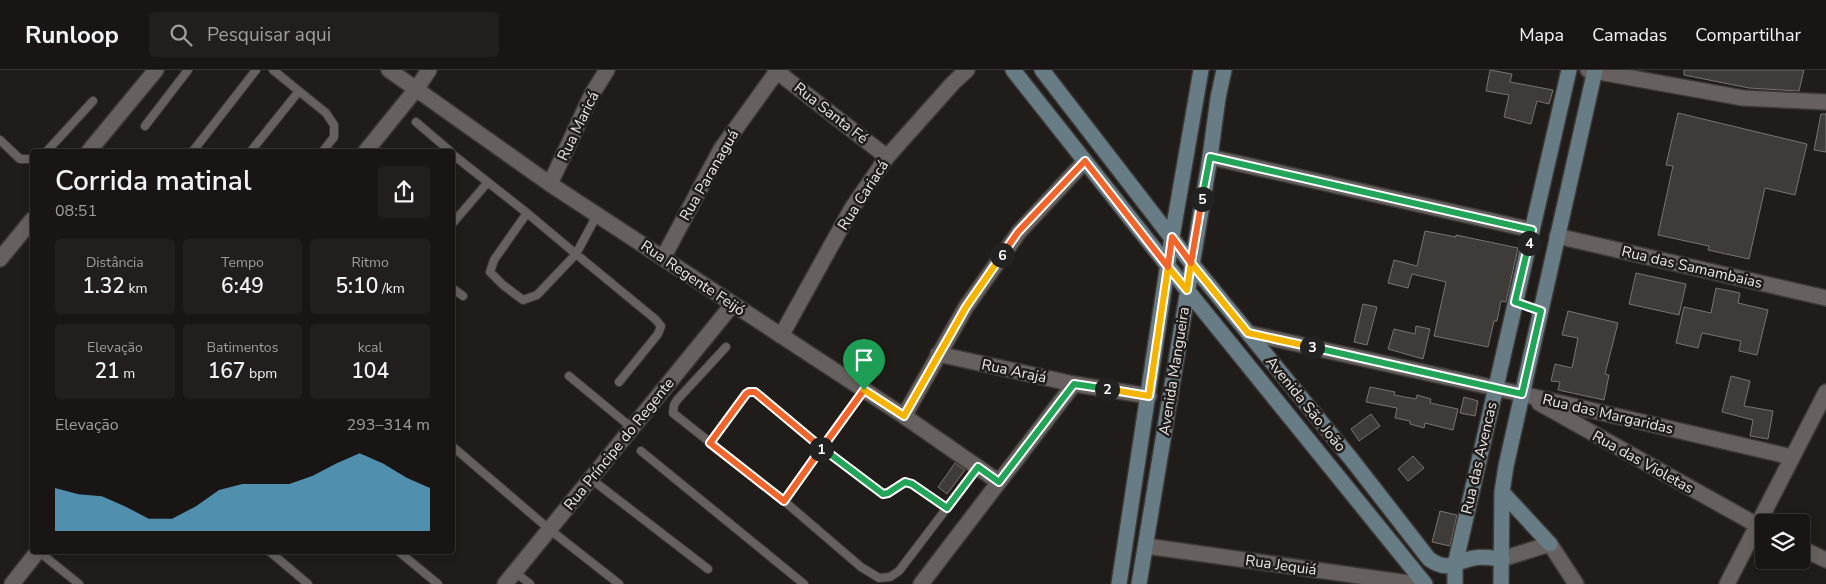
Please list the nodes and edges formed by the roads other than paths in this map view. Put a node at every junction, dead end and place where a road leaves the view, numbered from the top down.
1 (156, 70) edge
2 (188, 70) edge
3 (256, 70) edge
4 (273, 70) edge
5 (389, 70) edge
6 (430, 70) edge
7 (607, 70) edge
8 (777, 70) edge
9 (967, 70) edge
10 (1013, 70) edge
11 (1042, 70) edge
12 (1201, 70) edge
13 (1224, 70) edge
14 (1569, 70) edge
15 (1592, 70) edge
16 (417, 88) junction
17 (299, 91) junction
18 (93, 101) dead end
19 (1826, 102) edge
20 (416, 122) dead end
21 (145, 126) dead end
22 (0, 140) edge
23 (49, 149) edge
24 (91, 149) edge
25 (195, 149) edge
26 (253, 149) edge
27 (325, 149) edge
28 (368, 149) edge
29 (448, 149) edge
30 (455, 156) edge
31 (887, 157) junction
32 (1210, 157) junction
33 (30, 159) edge
34 (1085, 161) junction
35 (488, 182) junction
36 (550, 184) junction
37 (528, 213) junction
38 (597, 215) junction
39 (455, 220) edge
40 (30, 222) edge
41 (1532, 230) junction
42 (1558, 236) junction
43 (1172, 237) junction
44 (576, 254) junction
45 (663, 258) junction
46 (0, 259) edge
47 (1191, 263) junction
48 (1168, 267) junction
49 (455, 290) edge
50 (1187, 290) junction
51 (463, 296) dead end
52 (1826, 298) edge
53 (1515, 302) junction
54 (733, 304) junction
55 (1541, 311) junction
56 (1248, 333) junction
57 (781, 336) junction
58 (726, 347) dead end
59 (938, 354) junction
60 (569, 376) dead end
61 (619, 382) dead end
62 (1074, 384) junction
63 (1495, 388) junction
64 (864, 390) junction
65 (1826, 392) edge
66 (1522, 394) junction
67 (1149, 396) junction
68 (904, 416) junction
69 (632, 428) junction
70 (710, 443) junction
71 (822, 448) junction
72 (455, 449) edge
73 (641, 452) dead end
74 (1792, 458) junction
75 (978, 467) junction
76 (591, 479) junction
77 (999, 482) junction
78 (1502, 492) junction
79 (784, 501) junction
80 (947, 508) junction
81 (1766, 514) edge
82 (1755, 525) edge
83 (549, 529) junction
84 (1755, 536) edge
85 (1550, 544) junction
86 (1146, 546) junction
87 (1810, 552) edge
88 (36, 554) edge
89 (42, 554) edge
90 (273, 554) edge
91 (402, 554) edge
92 (1502, 559) junction
93 (1826, 560) edge
94 (1455, 565) junction
95 (708, 569) dead end
96 (515, 572) junction
97 (12, 584) edge
98 (79, 584) edge
99 (308, 584) edge
100 (438, 584) edge
101 (505, 584) edge
102 (530, 584) edge
103 (619, 584) edge
104 (804, 584) edge
105 (921, 584) edge
106 (1119, 584) edge
107 (1140, 584) edge
108 (1416, 584) edge
109 (1424, 584) edge
110 (1455, 584) edge
111 (1501, 584) edge
112 (1576, 584) edge
113 (1727, 584) edge

1 - 24 street
2 - 21 lane
3 - 25 lane
4 - 17 lane
5 - 16 street, Rua Regente Feijó
6 - 16 street
7 - 36 street, Rua Maricá
8 - 31 street, Rua Santa Fé
8 - 45 street, Rua Paranaguá
9 - 31 street, Rua Cariacá
10 - 34 street, Avenida São João
11 - 43 street, Avenida São João
12 - 43 street, Avenida Mangueira
13 - 32 street, Avenida Mangueira
14 - 41 street, Rua das Avencas
15 - 19 street
15 - 42 street, Rua das Avencas
16 - 28 street
16 - 36 street, Rua Regente Feijó
17 - 26 lane
17 - 27 lane
18 - 23 lane
20 - 29 lane
22 - 33 lane
30 - 35 lane
31 - 57 street, Rua Cariacá
32 - 41 street
32 - 47 street, Avenida Mangueira
34 - 48 street, Avenida São João
34 - 59 street
35 - 37 lane
35 - 39 lane
36 - 38 street, Rua Regente Feijó
37 - 44 lane
37 - 44 lane
38 - 44 lane
38 - 45 street, Rua Regente Feijó
40 - 46 street
41 - 53 street, Rua das Avencas
42 - 52 street, Rua das Samambaias
42 - 55 street, Rua das Avencas
43 - 47 street, Avenida São João
43 - 48 street, Avenida Mangueira
44 - 61 lane
45 - 54 street, Rua Regente Feijó
47 - 50 street, Avenida Mangueira
47 - 56 street, Avenida São João
48 - 50 street, Avenida São João
48 - 67 street, Avenida Mangueira
49 - 51 lane
50 - 86 street, Avenida Mangueira
50 - 109 street, Avenida São João
53 - 55 street
53 - 63 street, Rua das Avencas
54 - 57 street, Rua Regente Feijó
54 - 69 street, Rua Príncipe do Regente
55 - 66 street, Rua das Avencas
56 - 63 street, Rua das Margaridas
56 - 94 street, Avenida São João
57 - 64 street, Rua Regente Feijó
58 - 70 lane
59 - 62 street, Rua Arajá
59 - 68 street
60 - 69 lane
62 - 67 street, Rua Arajá
62 - 77 street
63 - 66 street, Rua das Margaridas
63 - 94 street, Rua das Avencas
64 - 68 street, Rua Regente Feijó
64 - 71 lane
65 - 74 street
66 - 74 street, Rua das Margaridas
66 - 78 street, Rua das Avencas
66 - 82 street, Rua das Violetas
67 - 106 street, Avenida Mangueira
68 - 75 street, Rua Regente Feijó
69 - 76 street, Rua Príncipe do Regente
70 - 71 lane
70 - 79 lane
71 - 79 lane
71 - 80 lane
72 - 83 lane
73 - 104 lane
74 - 81 street
75 - 77 street, Rua Regente Feijó
75 - 80 lane
76 - 83 street, Rua Príncipe do Regente
76 - 95 lane
77 - 105 street
78 - 85 street
78 - 92 street, Rua das Avencas
79 - 80 lane
83 - 96 street, Rua Príncipe do Regente
83 - 103 lane
84 - 113 street
85 - 92 street
85 - 112 street
86 - 107 street, Avenida Mangueira
86 - 108 street, Rua Jequiá
87 - 93 street
88 - 97 street
89 - 98 lane
90 - 99 lane
91 - 100 lane
92 - 94 street, Avenida São João
92 - 111 street, Rua das Avencas
94 - 110 street, Rua das Avencas
96 - 101 street, Rua Príncipe do Regente
96 - 102 lane

